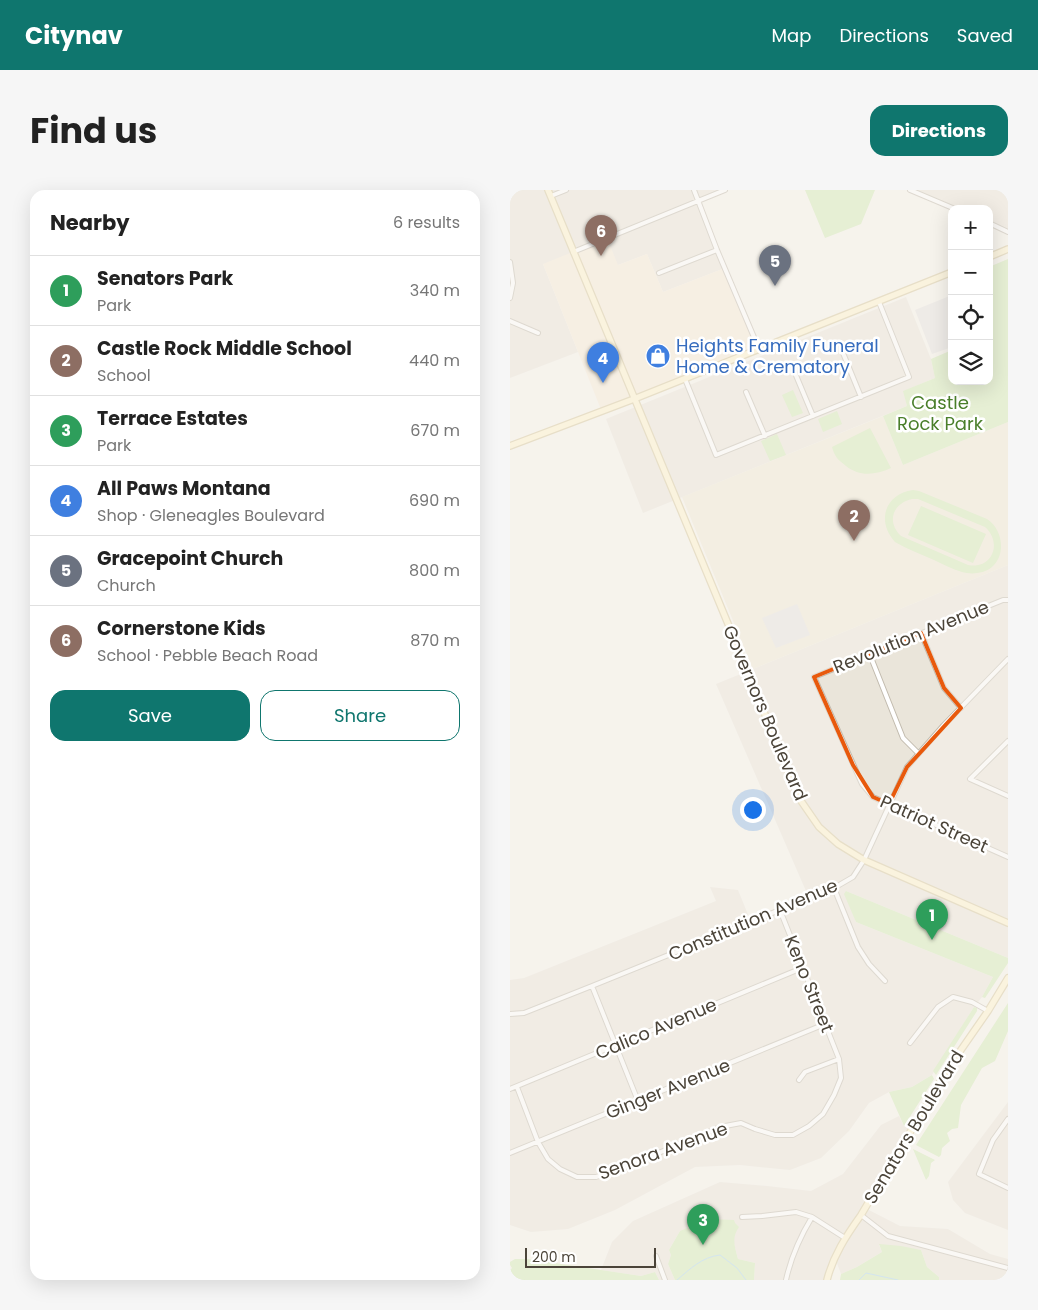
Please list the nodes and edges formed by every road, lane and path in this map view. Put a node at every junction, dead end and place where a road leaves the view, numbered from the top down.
1 (566, 190) edge
2 (694, 190) edge
3 (725, 190) edge
4 (910, 190) edge
5 (549, 193) edge
6 (698, 201) junction
7 (948, 206) edge
8 (993, 225) edge
9 (1008, 232) edge
10 (1008, 249) edge
11 (717, 250) junction
12 (573, 252) junction
13 (993, 255) edge
14 (510, 262) edge
15 (659, 273) dead end
16 (948, 274) edge
17 (510, 298) edge
18 (879, 302) junction
19 (510, 320) edge
20 (538, 333) dead end
21 (758, 350) junction
22 (843, 353) dead end
23 (795, 373) dead end
24 (685, 379) junction
25 (746, 392) dead end
26 (861, 397) junction
27 (634, 400) junction
28 (813, 416) junction
29 (764, 436) junction
30 (510, 446) edge
31 (1008, 600) edge
32 (921, 633) junction
33 (870, 655) junction
34 (1008, 659) edge
35 (814, 677) joint
36 (961, 708) junction
37 (1008, 741) edge
38 (918, 753) junction
39 (1008, 796) edge
40 (889, 804) junction
41 (1008, 857) edge
42 (864, 860) junction
43 (834, 888) junction
44 (780, 910) junction
45 (1008, 923) edge
46 (802, 968) junction
47 (1008, 978) edge
48 (885, 981) dead end
49 (592, 986) junction
50 (988, 1010) junction
51 (510, 1014) edge
52 (825, 1024) junction
53 (910, 1042) dead end
54 (616, 1045) junction
55 (839, 1059) junction
56 (799, 1080) dead end
57 (517, 1087) junction
58 (510, 1089) edge
59 (638, 1101) junction
60 (1008, 1119) edge
61 (538, 1142) junction
62 (510, 1153) edge
63 (1008, 1188) edge
64 (860, 1215) junction
65 (742, 1217) dead end
66 (812, 1217) junction
67 (845, 1238) junction
68 (656, 1256) dead end
69 (1008, 1268) edge
70 (665, 1280) edge
71 (786, 1280) edge
72 (827, 1280) edge

1 - 5 street
2 - 6 street
3 - 6 street
4 - 7 street
5 - 12 main road, Governors Boulevard
6 - 11 street
6 - 12 street
8 - 9 street
10 - 13 main road
11 - 15 street
11 - 21 street
12 - 27 main road, Governors Boulevard
14 - 17 street
16 - 18 main road
18 - 21 main road
18 - 26 street
19 - 20 street
21 - 24 main road
22 - 26 street
23 - 28 street
24 - 27 main road
24 - 29 street
25 - 29 street
26 - 28 street
27 - 30 main road
27 - 42 main road, Governors Boulevard
28 - 29 street
31 - 32 street, Revolution Avenue
32 - 33 street, Revolution Avenue
32 - 36 street
33 - 35 street, Revolution Avenue
33 - 38 street
34 - 36 street, Constitution Avenue
35 - 40 street, Patriot Street
36 - 38 street, Constitution Avenue
37 - 39 street
38 - 40 street, Constitution Avenue
40 - 41 street, Patriot Street
40 - 42 street, Constitution Avenue
42 - 43 street, Constitution Avenue
42 - 45 main road, Governors Boulevard
43 - 44 street, Constitution Avenue
43 - 48 street
44 - 46 street, Keno Street
44 - 49 street, Constitution Avenue
46 - 52 street, Keno Street
46 - 54 street, Calico Avenue
47 - 50 main road, Senators Boulevard
49 - 51 street, Constitution Avenue
49 - 54 street
50 - 53 street
50 - 64 main road, Senators Boulevard
52 - 55 street, Keno Street
52 - 59 street, Ginger Avenue
54 - 57 street, Calico Avenue
54 - 59 street
55 - 56 street
55 - 61 street, Senora Avenue
57 - 58 street, Calico Avenue
57 - 61 street, Senora Avenue
59 - 61 street, Ginger Avenue
60 - 63 street
61 - 62 street, Ginger Avenue
64 - 67 main road, Senators Boulevard
64 - 69 street
65 - 66 street
66 - 67 street
66 - 71 street
67 - 72 main road, Senators Boulevard
68 - 70 street

